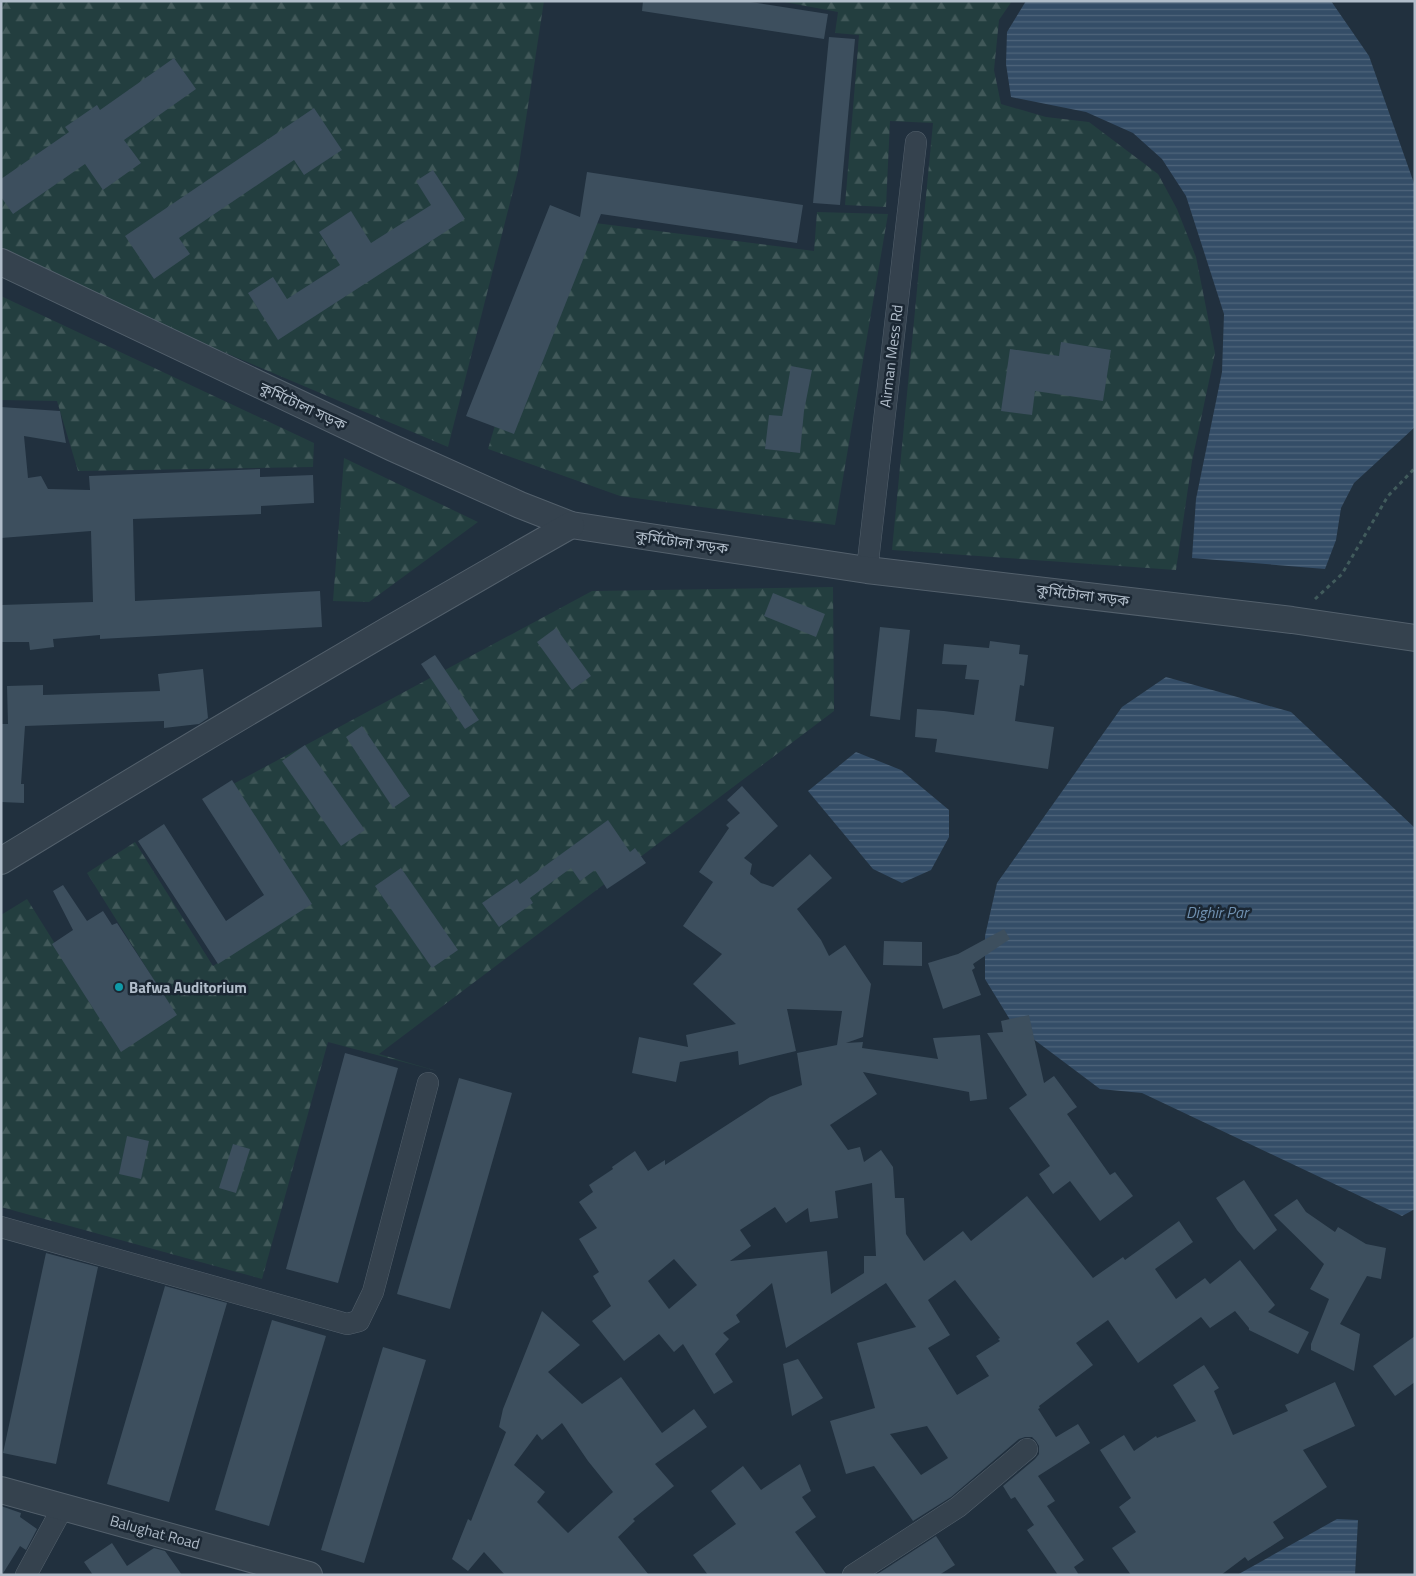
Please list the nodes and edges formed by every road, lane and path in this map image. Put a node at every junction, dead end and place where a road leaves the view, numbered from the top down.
1 (916, 142) dead end
2 (1, 262) edge
3 (1415, 468) edge
4 (571, 525) junction
5 (867, 570) junction
6 (1292, 620) junction
7 (1415, 638) edge
8 (1, 861) edge
9 (428, 1083) dead end
10 (1, 1227) edge
11 (1027, 1449) dead end
12 (1, 1490) edge
13 (63, 1507) junction
14 (26, 1575) edge
15 (309, 1575) edge
16 (853, 1575) edge

1 - 5 street, Airman Mess Rd
2 - 4 street, কুর্মিটোলা সড়ক
3 - 6 path
4 - 5 street, কুর্মিটোলা সড়ক
4 - 8 street
5 - 6 street, কুর্মিটোলা সড়ক
6 - 7 street, কুর্মিটোলা সড়ক
9 - 10 street
11 - 16 street
12 - 13 street, Balughat Road
13 - 14 street
13 - 15 street, Balughat Road

